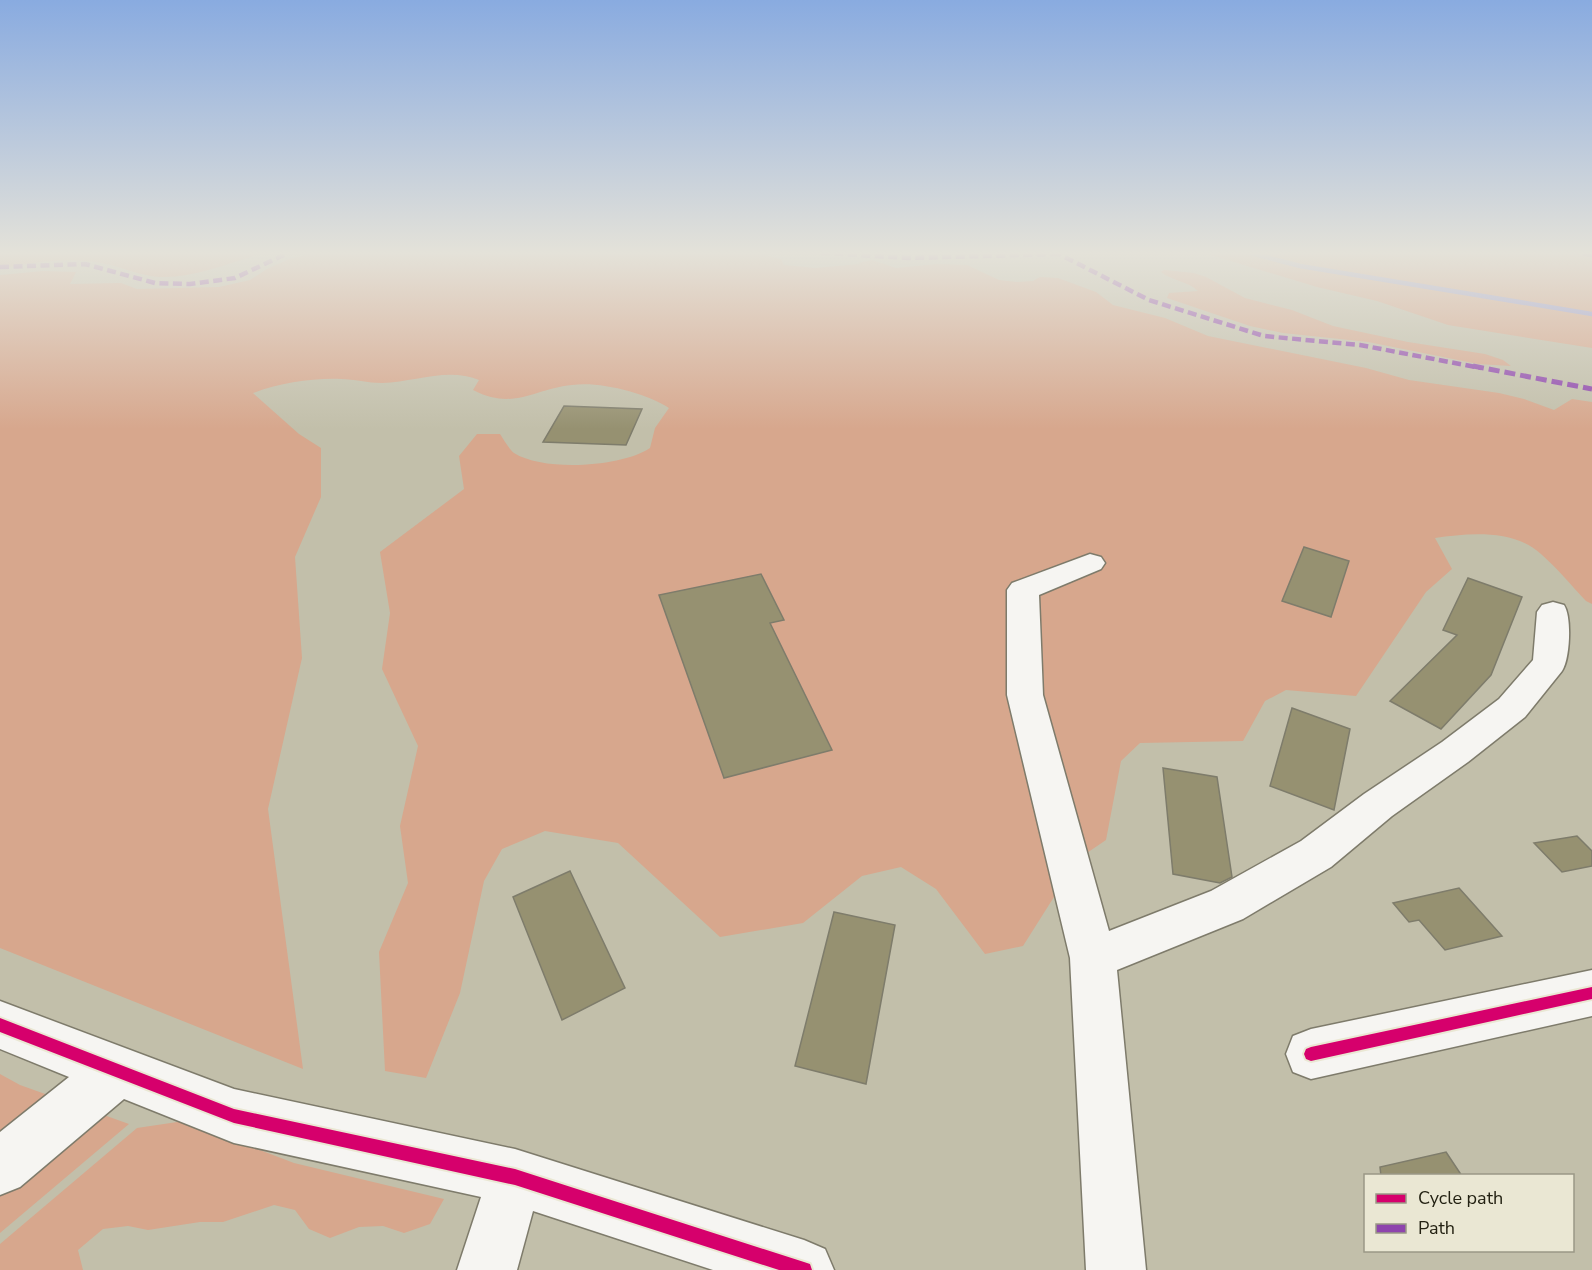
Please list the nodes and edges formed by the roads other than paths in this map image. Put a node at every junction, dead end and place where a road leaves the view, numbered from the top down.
1 (1090, 562) dead end
2 (1552, 612) dead end
3 (1093, 958) junction
4 (1592, 993) edge
5 (0, 1025) edge
6 (1311, 1054) dead end
7 (118, 1071) junction
8 (0, 1167) edge
9 (515, 1177) junction
10 (487, 1270) edge
11 (804, 1270) edge
12 (1116, 1270) edge

1 - 3 street
2 - 3 street
3 - 12 street
4 - 6 street
5 - 7 street
7 - 8 street
7 - 9 street
9 - 10 street
9 - 11 street

